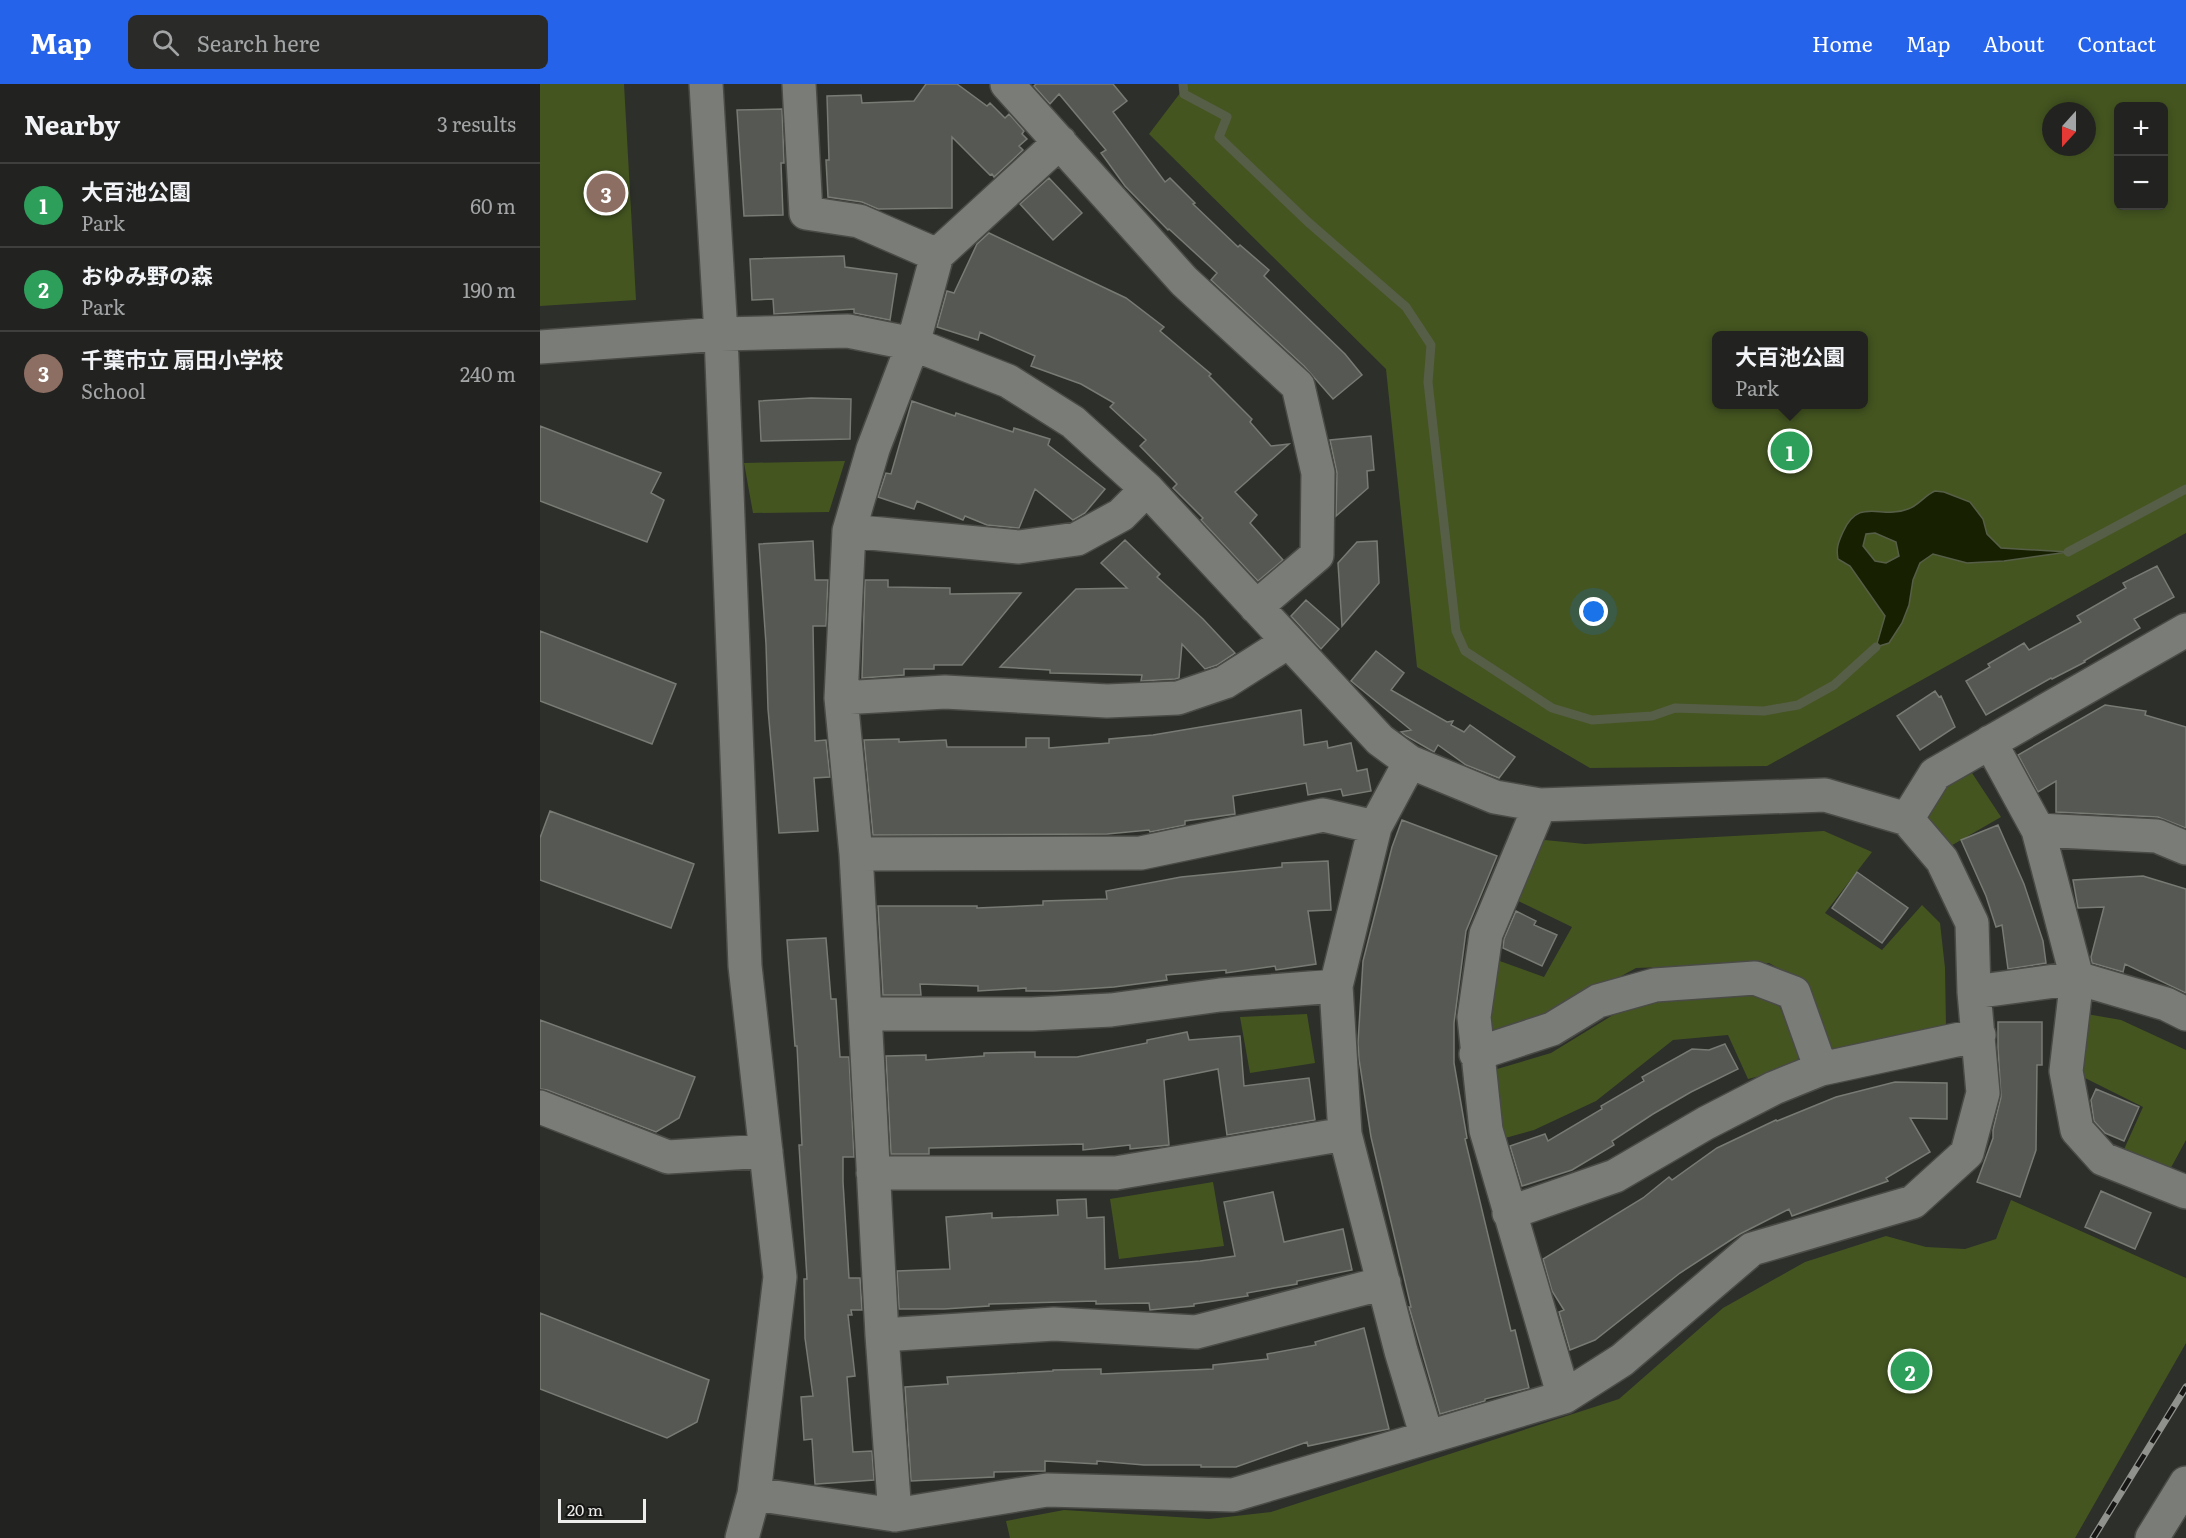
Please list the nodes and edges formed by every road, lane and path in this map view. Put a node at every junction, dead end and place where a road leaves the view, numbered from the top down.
1 (706, 84) edge
2 (799, 84) edge
3 (1007, 84) edge
4 (1060, 142) junction
5 (938, 255) junction
6 (721, 334) junction
7 (913, 344) junction
8 (540, 347) edge
9 (1147, 489) junction
10 (849, 531) junction
11 (1256, 607) junction
12 (1288, 642) junction
13 (2181, 642) edge
14 (841, 698) junction
15 (1990, 742) junction
16 (1410, 762) junction
17 (1540, 805) junction
18 (1907, 819) junction
19 (1375, 827) junction
20 (2038, 830) junction
21 (2186, 848) edge
22 (855, 854) junction
23 (2077, 978) junction
24 (1336, 986) junction
25 (1974, 992) junction
26 (865, 1014) junction
27 (2186, 1014) edge
28 (1979, 1035) junction
29 (1476, 1054) junction
30 (1821, 1069) junction
31 (540, 1107) edge
32 (1345, 1134) junction
33 (766, 1151) junction
34 (873, 1173) junction
35 (2186, 1192) edge
36 (1509, 1213) junction
37 (1384, 1283) junction
38 (882, 1335) junction
39 (1564, 1397) junction
40 (1427, 1437) junction
41 (2186, 1483) edge
42 (754, 1494) junction
43 (895, 1515) junction
44 (742, 1538) edge
45 (2152, 1538) edge

1 - 6 street
2 - 5 street
3 - 4 street
4 - 5 street
4 - 11 street
5 - 7 street
6 - 7 street
6 - 8 street
6 - 33 street
7 - 9 street
7 - 10 street
9 - 10 street
9 - 11 street
10 - 14 street
11 - 12 street
12 - 14 street
12 - 16 street
13 - 15 street
14 - 22 street
15 - 18 street
15 - 20 street
16 - 17 street
16 - 19 street
17 - 18 street
17 - 29 street
18 - 25 street
19 - 22 street
19 - 24 street
20 - 21 street
20 - 23 street
22 - 26 street
23 - 25 street
23 - 27 street
23 - 35 street
24 - 26 street
24 - 32 street
25 - 28 street
26 - 34 street
28 - 30 street
28 - 39 street
29 - 30 street
29 - 36 street
30 - 36 street
31 - 33 street
32 - 34 street
32 - 37 street
33 - 42 street
34 - 38 street
36 - 39 street
37 - 38 street
37 - 40 street
38 - 43 street
39 - 40 street
40 - 43 street
41 - 45 street
42 - 43 street
42 - 44 street

